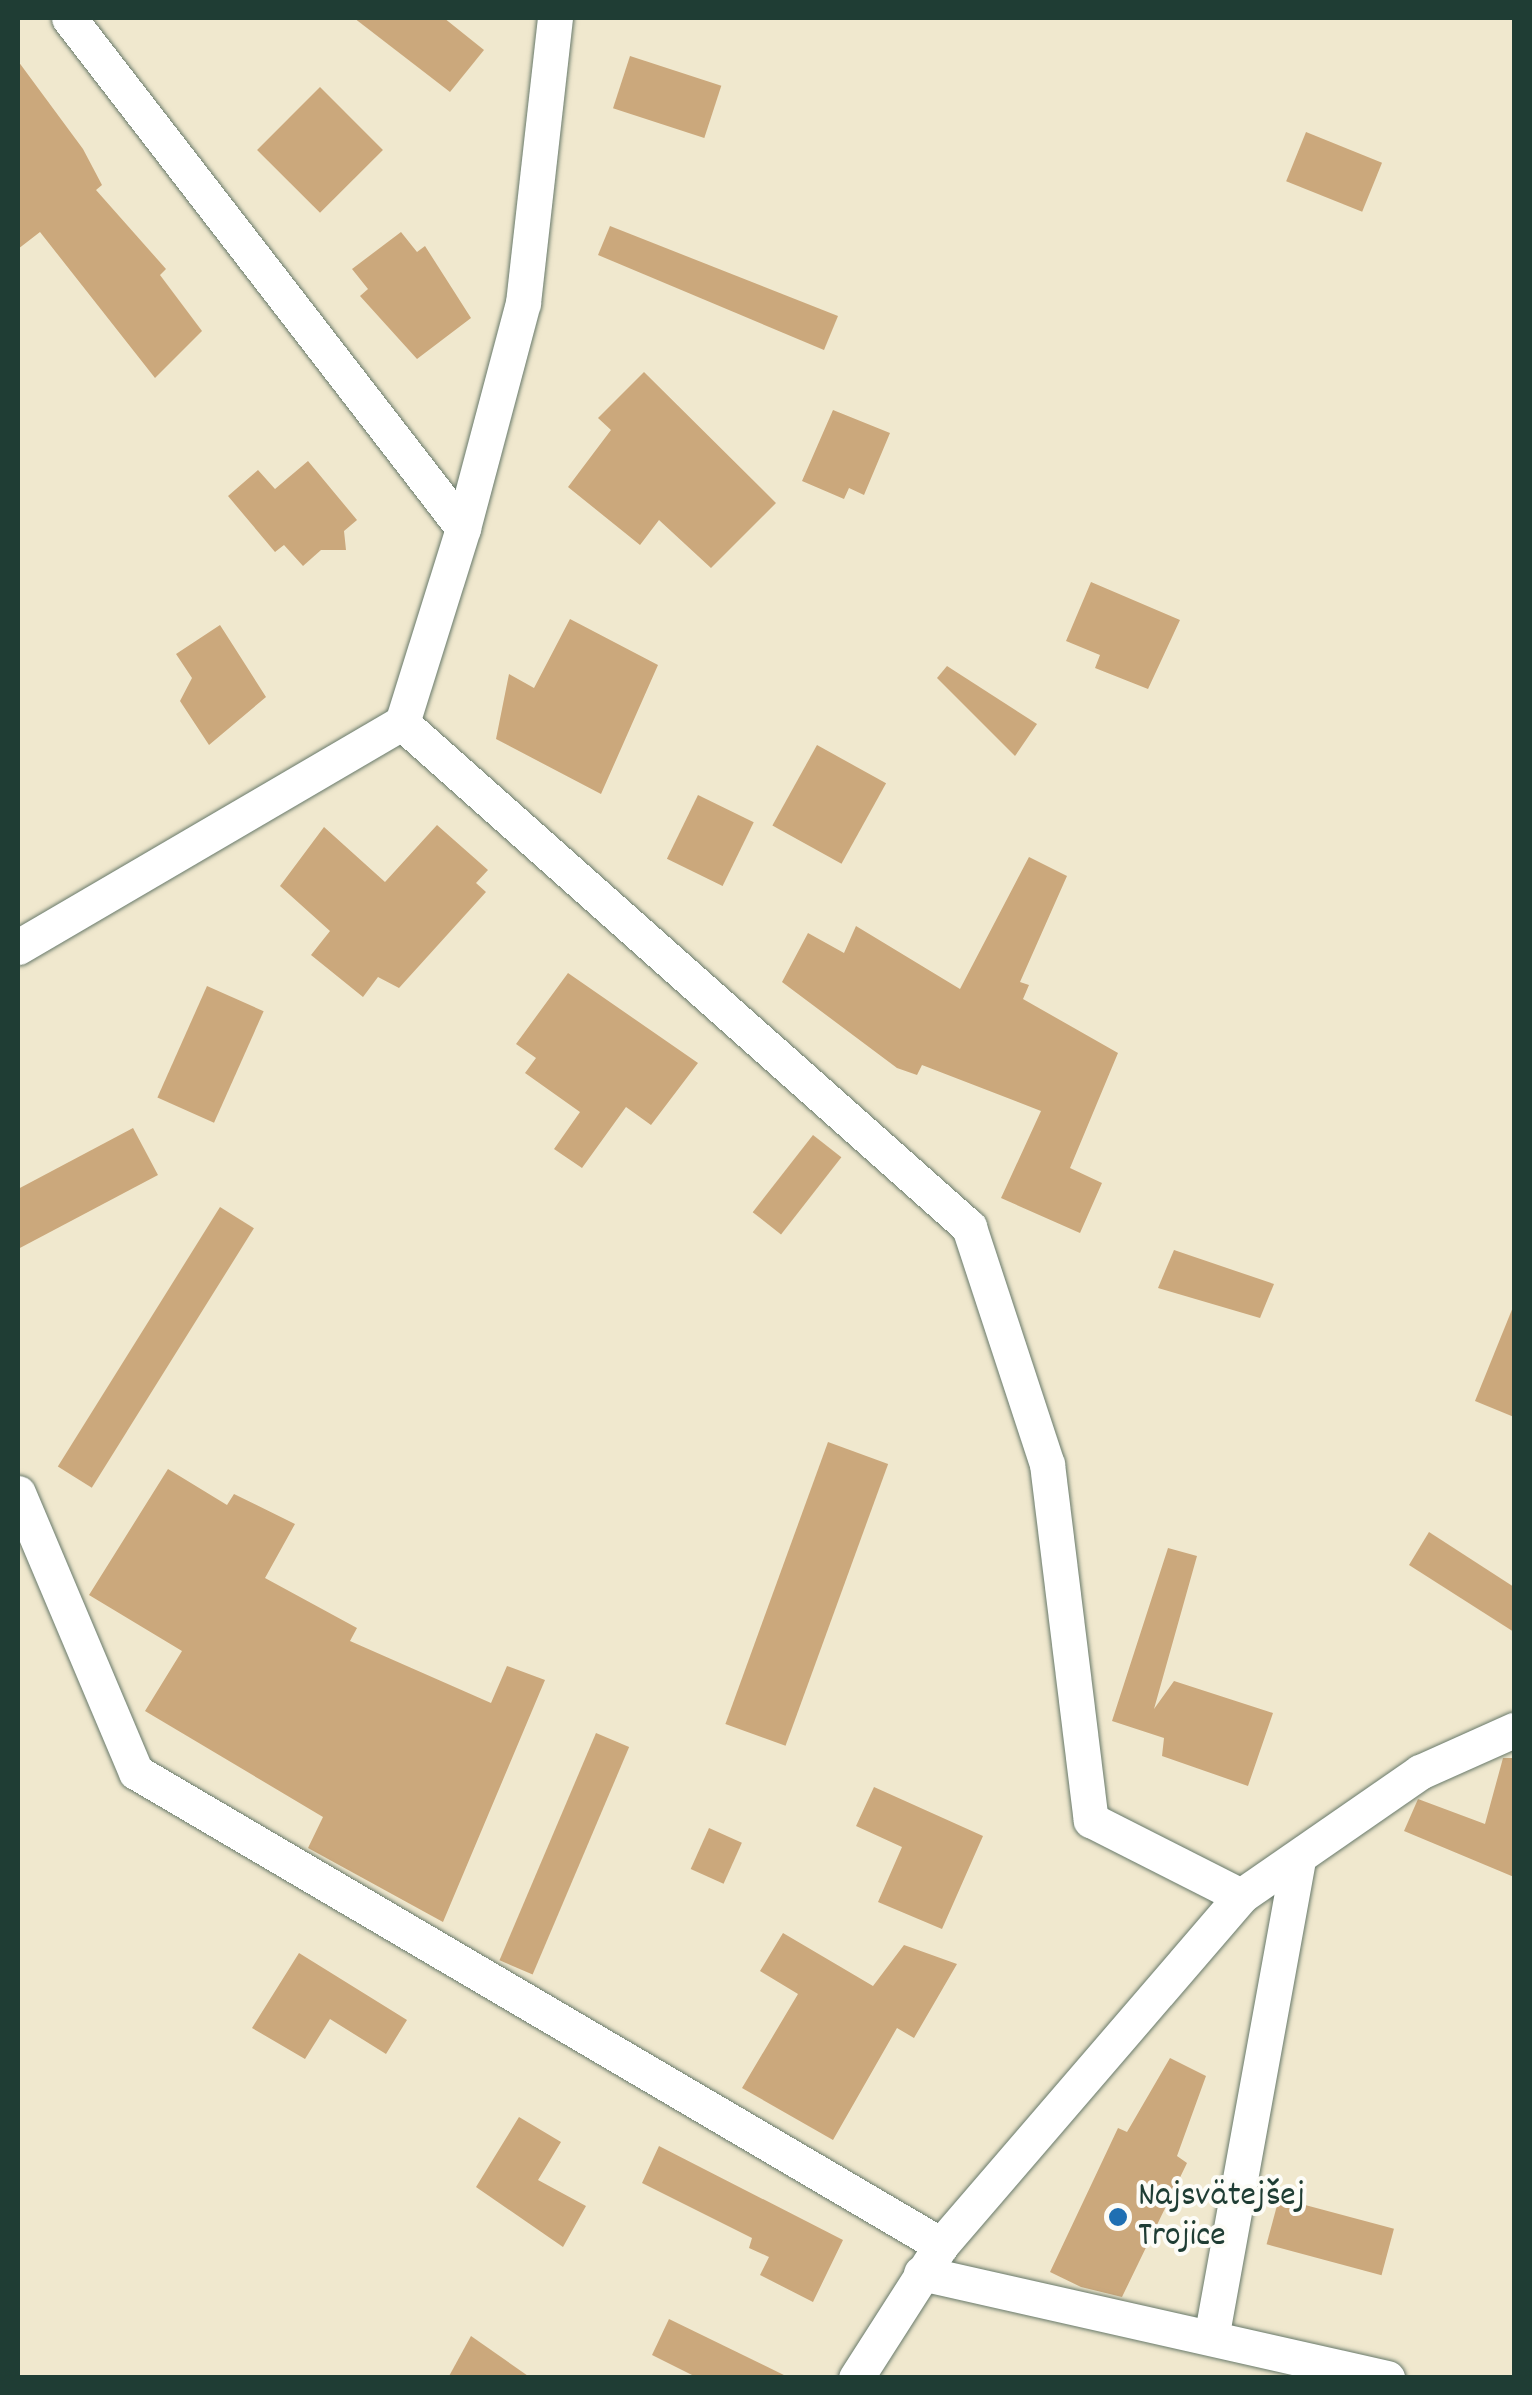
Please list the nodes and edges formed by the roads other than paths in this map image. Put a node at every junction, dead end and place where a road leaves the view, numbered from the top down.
1 (69, 18) edge
2 (555, 18) edge
3 (463, 528) junction
4 (402, 722) junction
5 (18, 946) edge
6 (18, 1493) edge
7 (1514, 1730) edge
8 (1298, 1862) junction
9 (1241, 1896) junction
10 (931, 2259) junction
11 (1212, 2333) junction
12 (856, 2378) edge
13 (1387, 2378) edge

1 - 3 street
2 - 3 street
3 - 4 street
4 - 5 street
4 - 9 street
6 - 10 street
7 - 8 street
8 - 9 street
8 - 11 street
9 - 10 street
10 - 11 street
10 - 12 street
11 - 13 street

